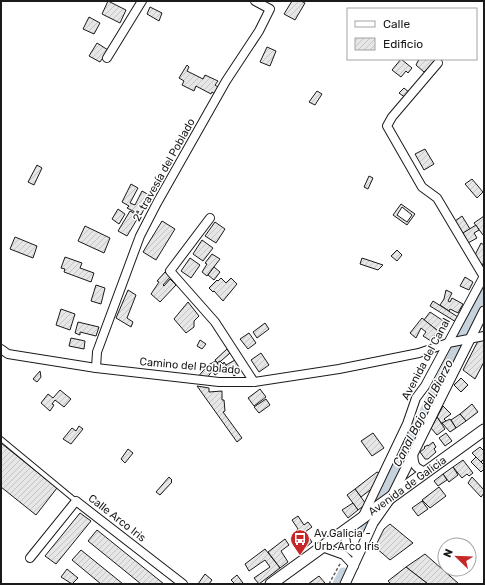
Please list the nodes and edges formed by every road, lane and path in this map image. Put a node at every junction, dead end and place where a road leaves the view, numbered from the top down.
1 (142, 1) edge
2 (255, 1) edge
3 (107, 58) dead end
4 (438, 63) dead end
5 (210, 218) dead end
6 (484, 277) edge
7 (484, 311) edge
8 (484, 336) edge
9 (470, 339) junction
10 (448, 343) junction
11 (1, 346) edge
12 (5, 351) edge
13 (96, 368) junction
14 (254, 382) junction
15 (484, 430) edge
16 (1, 439) edge
17 (413, 453) junction
18 (426, 472) junction
19 (392, 496) junction
20 (76, 501) junction
21 (364, 516) junction
22 (349, 527) junction
23 (322, 546) junction
24 (360, 553) junction
25 (344, 555) junction
26 (30, 558) dead end
27 (354, 566) junction
28 (183, 584) edge
29 (271, 584) edge
30 (329, 584) edge
31 (345, 584) edge

1 - 3 street
2 - 13 street, 2ª travesía del Poblado
4 - 6 street
5 - 14 street
6 - 10 street, Avenida del Canal
7 - 9 street
8 - 9 street, Camino del Poblado
9 - 10 street, Camino del Poblado
9 - 17 street
10 - 14 street, Camino del Poblado
10 - 21 street, Avenida del Canal
11 - 12 street
12 - 13 street, Camino del Poblado
13 - 14 street, Camino del Poblado
15 - 18 main road, Avenida de Galicia
16 - 20 lane
17 - 18 street
17 - 19 street
18 - 19 main road, Avenida de Galicia
19 - 21 main road, Avenida de Galicia
19 - 24 street
20 - 26 street, Calle Arco Iris
20 - 28 street, Calle Arco Iris
21 - 22 main road, Avenida de Galicia
22 - 23 main road, Avenida de Galicia
22 - 24 street
23 - 25 street
23 - 29 main road, Avenida de Galicia
24 - 27 street
25 - 27 street
25 - 30 path
27 - 31 street

